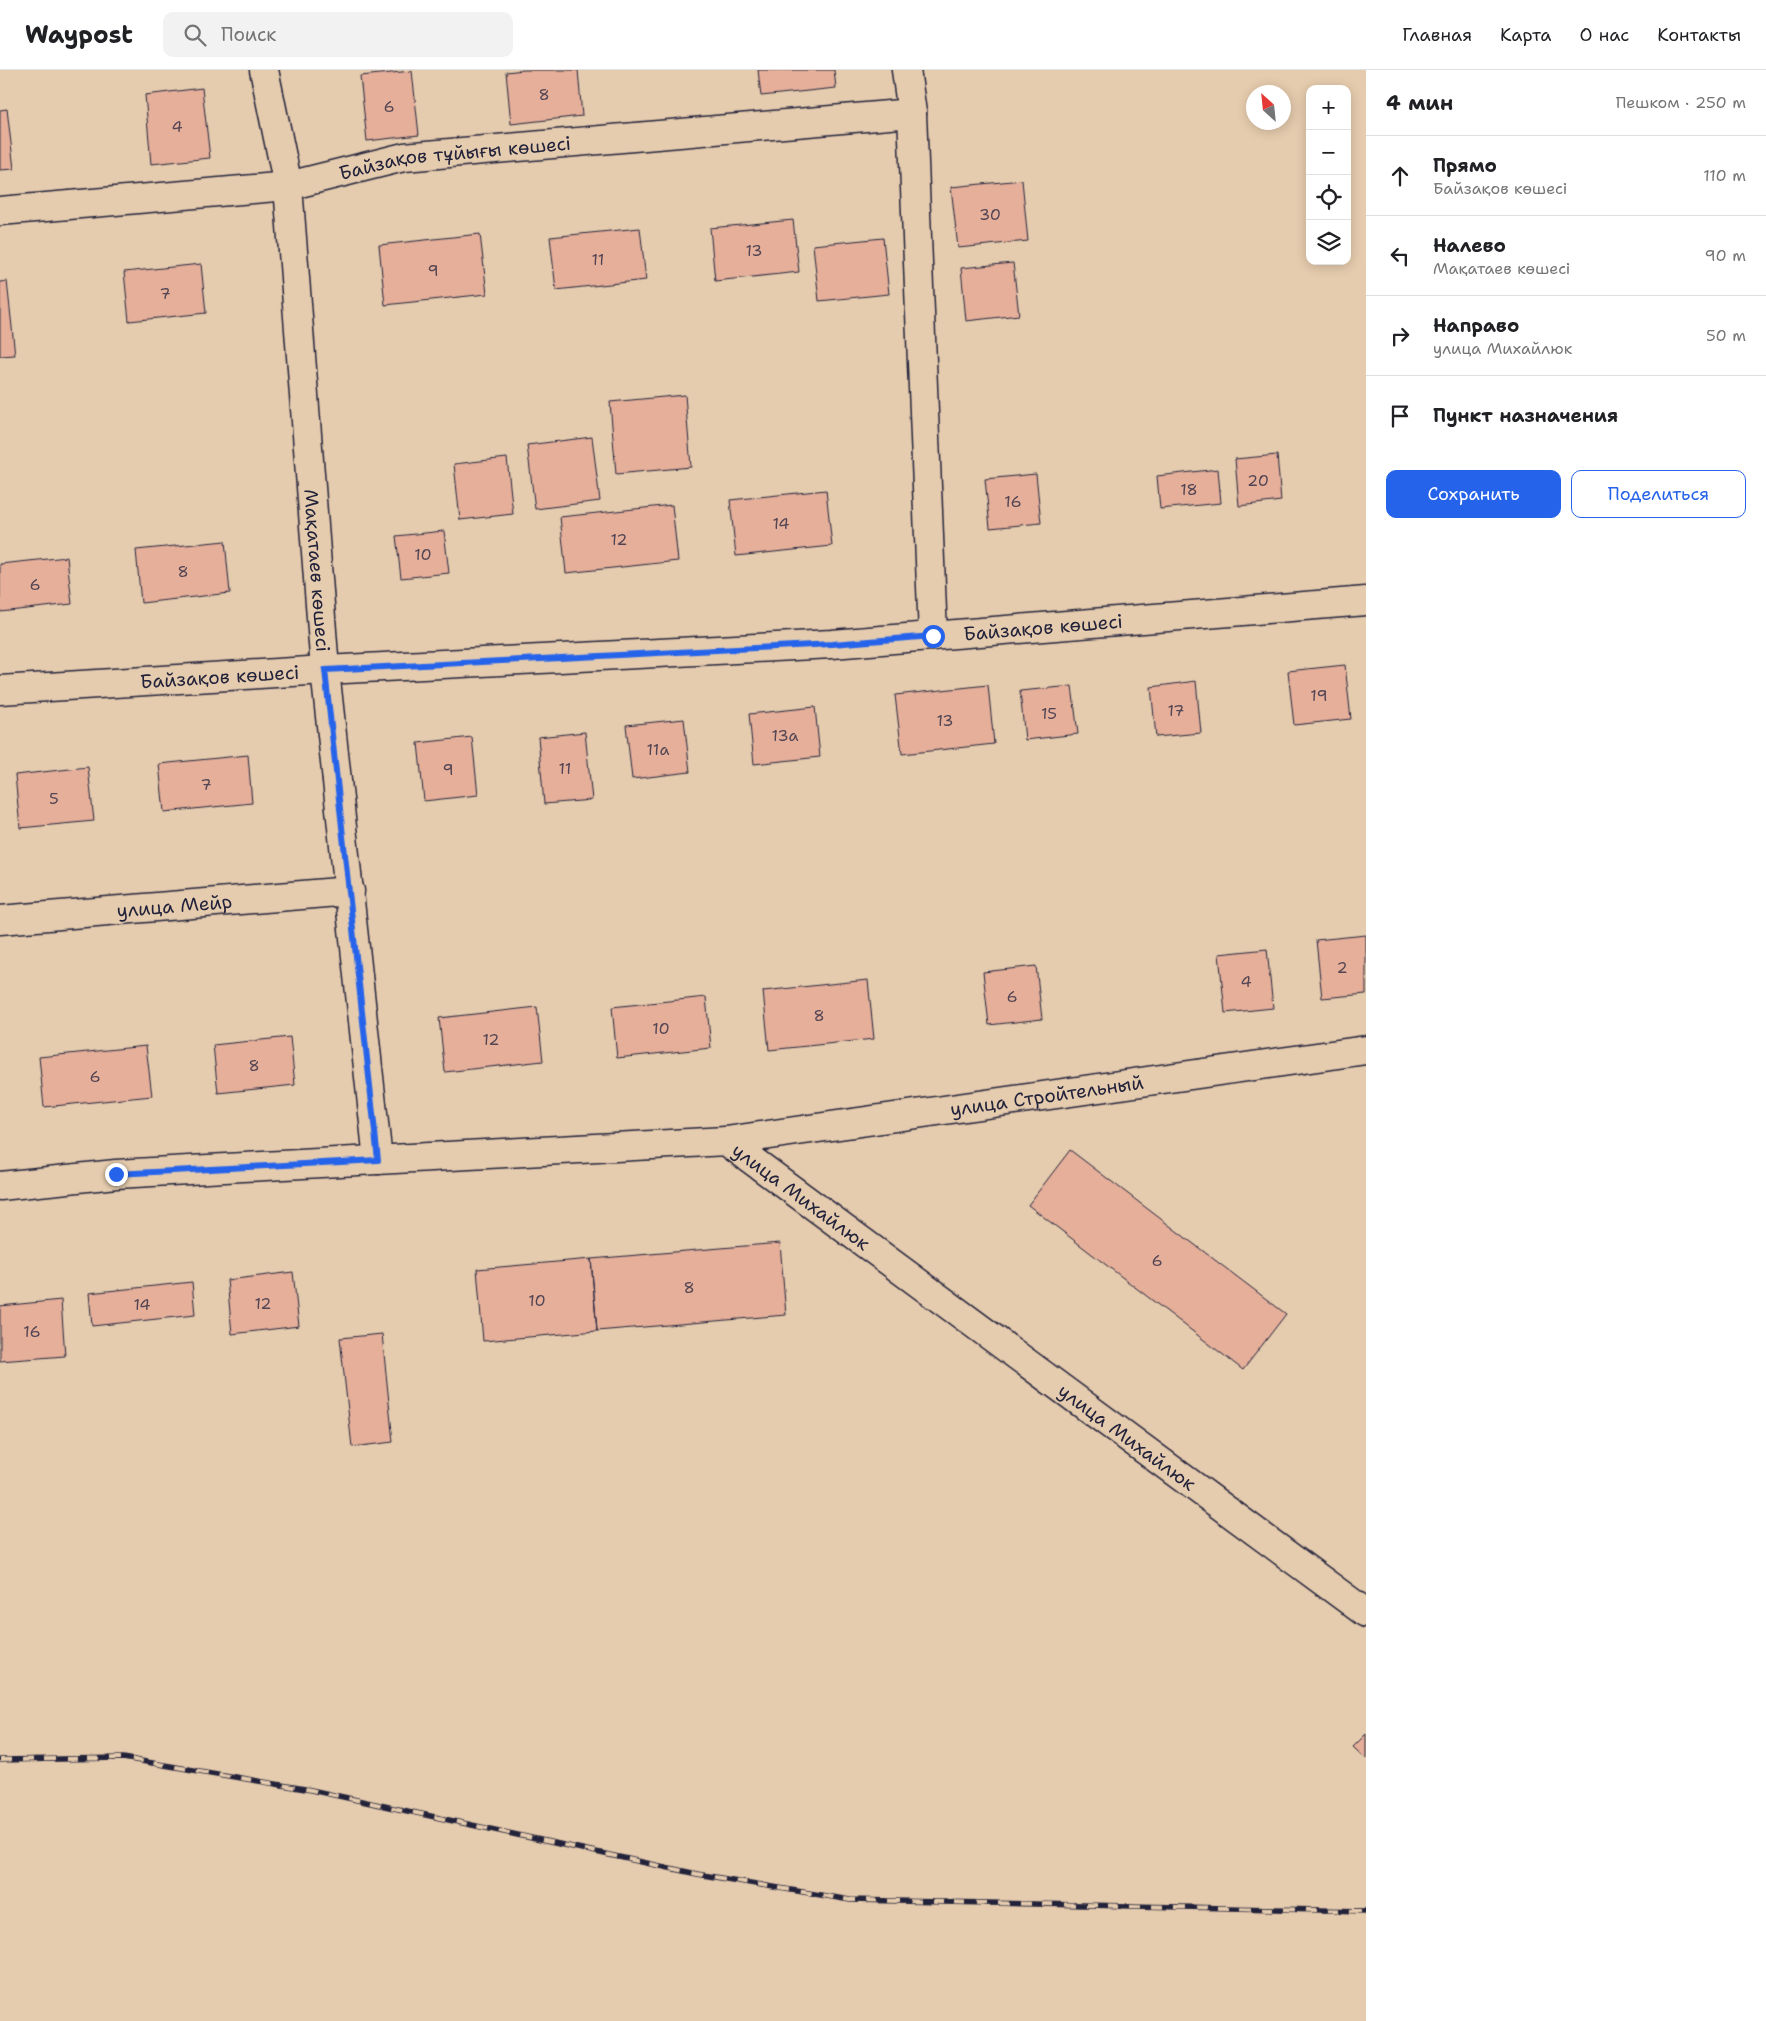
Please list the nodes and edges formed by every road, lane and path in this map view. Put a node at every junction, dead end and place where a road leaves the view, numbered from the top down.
1 (264, 70) edge
2 (906, 70) edge
3 (912, 113) junction
4 (288, 186) junction
5 (0, 211) edge
6 (1366, 601) edge
7 (933, 636) junction
8 (325, 670) junction
9 (0, 690) edge
10 (350, 891) junction
11 (0, 920) edge
12 (1366, 1050) edge
13 (726, 1142) junction
14 (378, 1160) junction
15 (0, 1186) edge
16 (1366, 1613) edge

1 - 4 street, Мақатаев көшесі
2 - 3 street
3 - 4 street, Байзақов тұйығы көшесі
3 - 7 street
4 - 5 street, Байзақов тұйығы көшесі
4 - 8 street, Мақатаев көшесі
6 - 7 street, Байзақов көшесі
7 - 8 street, Байзақов көшесі
8 - 9 street, Байзақов көшесі
8 - 10 street, Мақатаев көшесі
10 - 11 street, улица Мейр
10 - 14 street, Мақатаев көшесі
12 - 13 street, улица Стройтельный
13 - 14 street, улица Михайлюк
13 - 16 street, улица Михайлюк
14 - 15 street, улица Михайлюк

